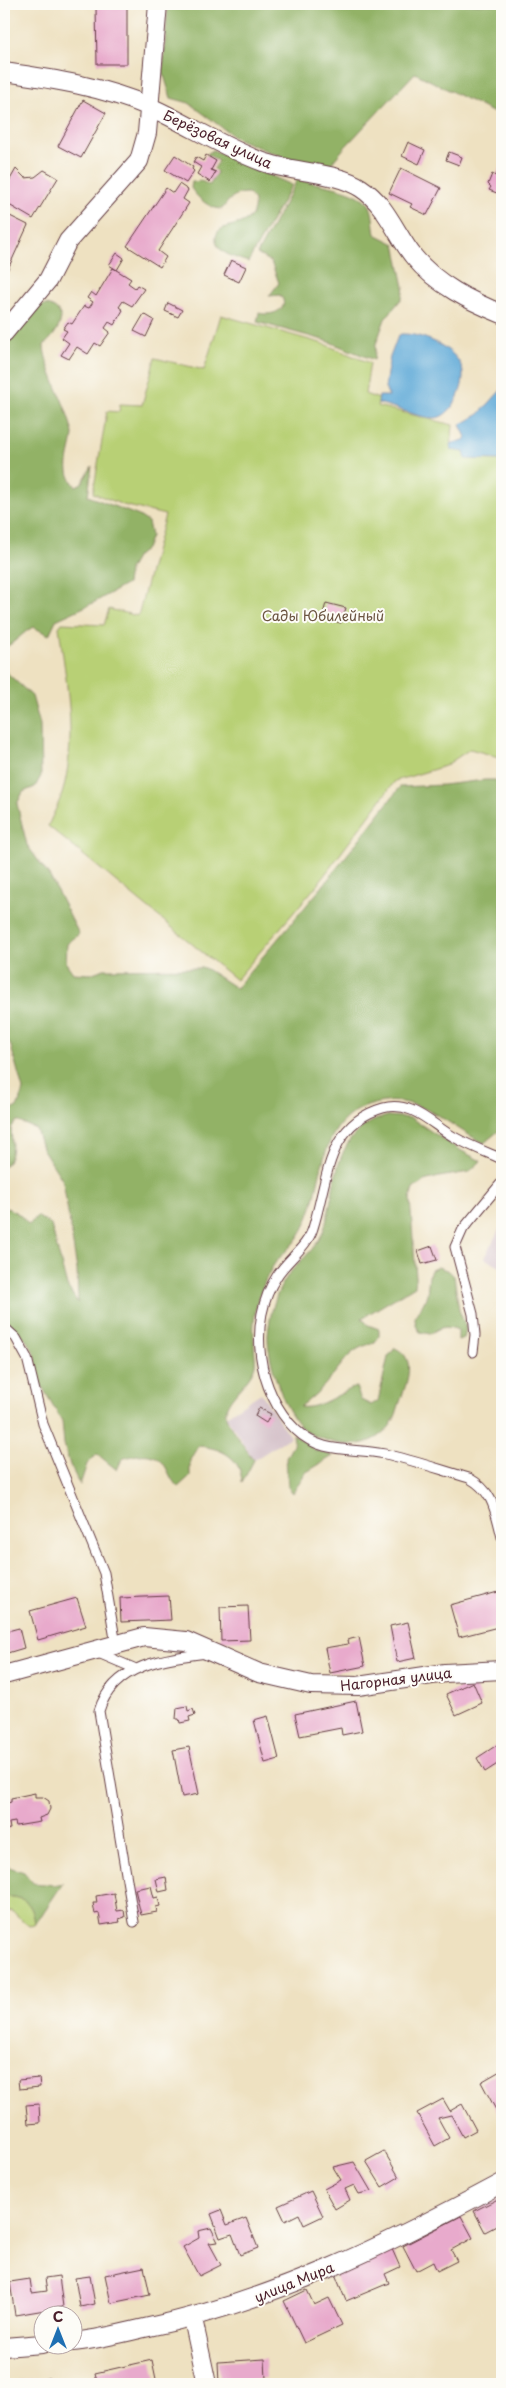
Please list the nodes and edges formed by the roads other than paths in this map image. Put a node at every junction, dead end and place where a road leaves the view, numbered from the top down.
1 (158, 4) edge
2 (4, 72) edge
3 (150, 107) junction
4 (502, 314) edge
5 (4, 333) edge
6 (502, 1159) edge
7 (502, 1182) edge
8 (4, 1327) edge
9 (473, 1352) dead end
10 (502, 1537) edge
11 (116, 1645) junction
12 (94, 1651) junction
13 (210, 1653) junction
14 (136, 1669) junction
15 (502, 1670) edge
16 (4, 1675) edge
17 (134, 1922) dead end
18 (502, 2183) edge
19 (193, 2318) junction
20 (82, 2340) edge
21 (32, 2345) edge
22 (4, 2347) edge
23 (207, 2384) edge

1 - 3 street
2 - 3 street, Берёзовая улица
3 - 4 street, Берёзовая улица
3 - 5 street
6 - 10 lane
7 - 9 lane
8 - 11 lane
11 - 12 street, Нагорная улица
11 - 13 street, Нагорная улица
12 - 14 lane
12 - 16 street, Нагорная улица
13 - 14 lane
13 - 15 street, Нагорная улица
14 - 17 lane
18 - 19 street, улица Мира
19 - 20 street, улица Мира
19 - 23 street
21 - 22 street

